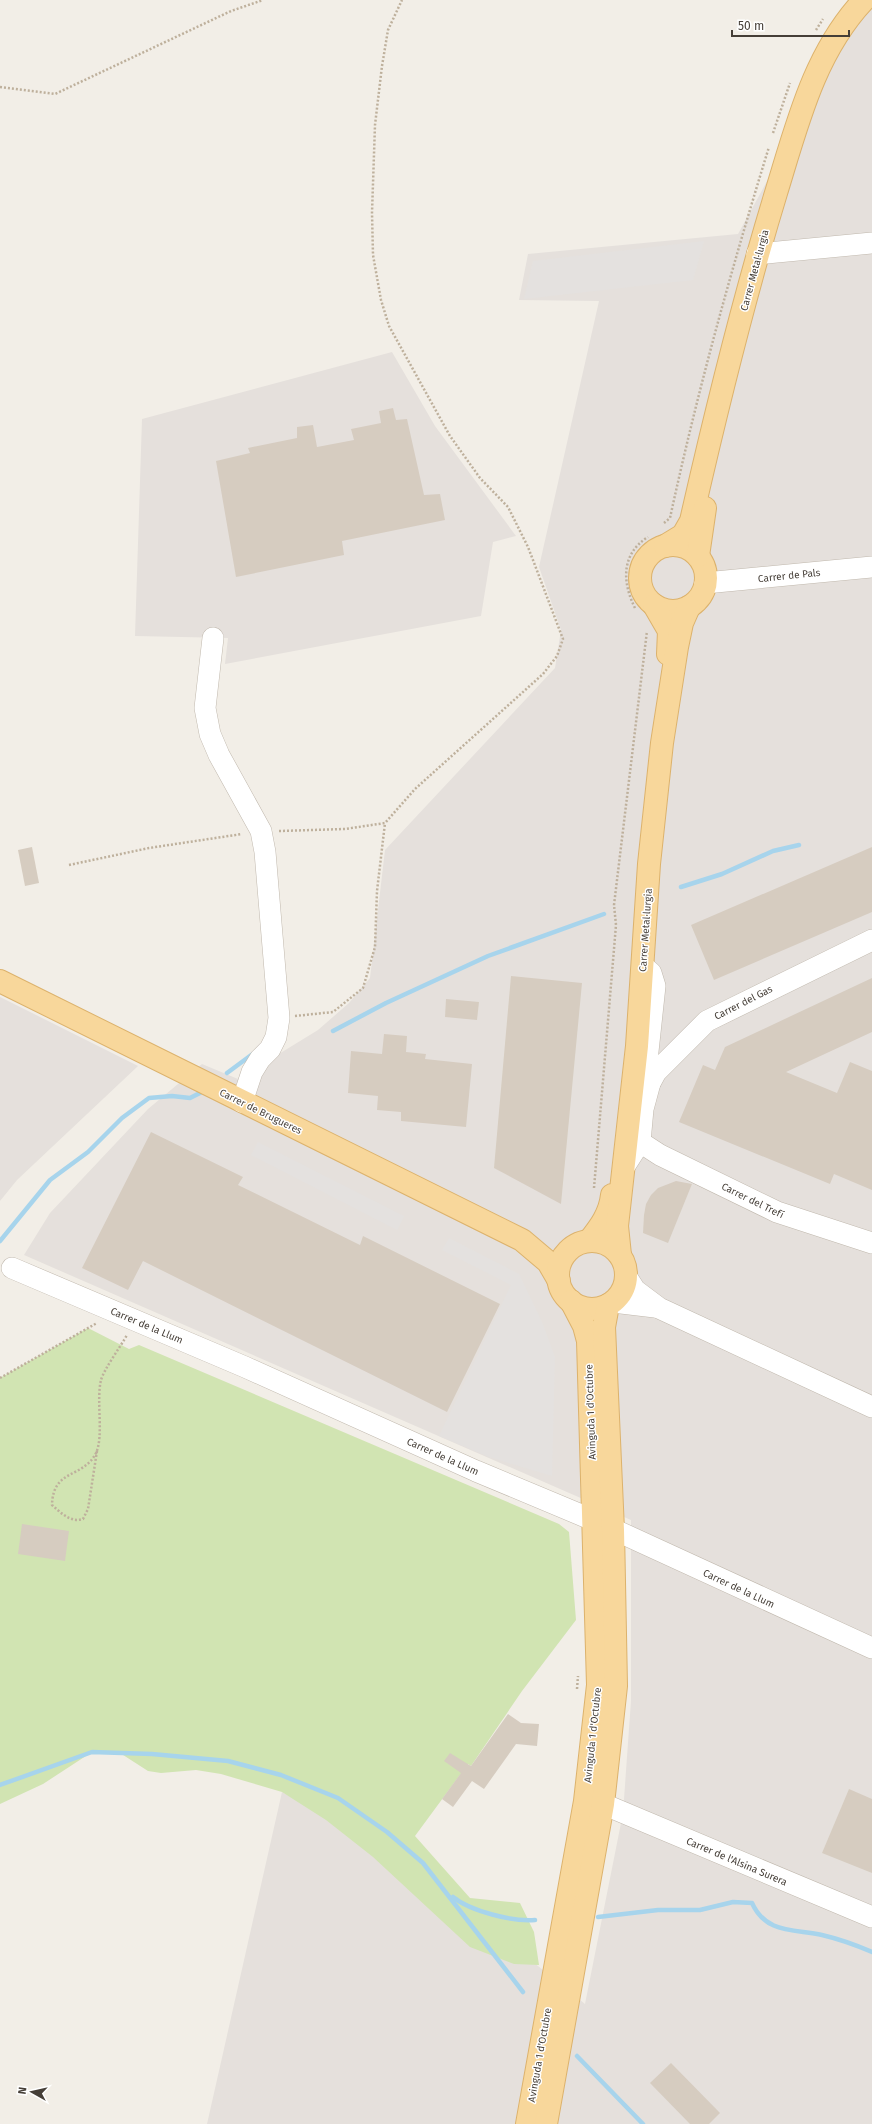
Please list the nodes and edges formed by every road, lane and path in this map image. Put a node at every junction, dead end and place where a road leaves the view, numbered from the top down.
1 (263, 0) edge
2 (402, 0) edge
3 (864, 0) edge
4 (872, 8) edge
5 (824, 19) dead end
6 (816, 32) dead end
7 (793, 78) dead end
8 (0, 87) edge
9 (772, 135) dead end
10 (770, 143) dead end
11 (872, 243) edge
12 (763, 253) junction
13 (659, 536) junction
14 (698, 556) junction
15 (872, 567) edge
16 (705, 583) junction
17 (689, 607) junction
18 (646, 608) junction
19 (646, 626) dead end
20 (213, 638) dead end
21 (385, 823) junction
22 (261, 831) junction
23 (69, 864) dead end
24 (872, 940) edge
25 (643, 966) junction
26 (0, 981) edge
27 (279, 1018) junction
28 (650, 1083) junction
29 (242, 1102) junction
30 (640, 1142) junction
31 (624, 1167) junction
32 (594, 1188) dead end
33 (522, 1240) junction
34 (583, 1243) junction
35 (872, 1243) edge
36 (620, 1255) junction
37 (12, 1268) dead end
38 (626, 1276) junction
39 (559, 1281) junction
40 (571, 1301) junction
41 (610, 1303) junction
42 (659, 1308) junction
43 (115, 1312) junction
44 (135, 1320) junction
45 (597, 1342) junction
46 (0, 1378) edge
47 (872, 1407) edge
48 (97, 1451) junction
49 (593, 1520) junction
50 (613, 1530) junction
51 (872, 1648) edge
52 (578, 1671) dead end
53 (577, 1692) dead end
54 (594, 1803) junction
55 (872, 1917) edge
56 (543, 2086) junction
57 (527, 2124) edge
58 (546, 2124) edge

1 - 8 path
2 - 21 path
3 - 12 main road, Carrer Metal·lurgia
4 - 12 main road, Carrer Metal·lurgia
5 - 6 path
7 - 9 path
10 - 13 path
11 - 12 street
12 - 13 main road, Carrer Metal·lurgia
12 - 14 main road, Carrer Metal·lurgia
13 - 14 main road
13 - 18 main road
13 - 18 path
14 - 16 main road
15 - 16 street, Carrer de Pals
16 - 17 main road
17 - 18 main road
17 - 25 main road, Carrer Metal·lurgia
18 - 34 main road, Carrer Metal·lurgia
19 - 32 path
20 - 22 street
21 - 22 path
21 - 27 path
22 - 23 path
22 - 27 street
24 - 28 street, Carrer del Gas
25 - 28 street
25 - 31 main road, Carrer Metal·lurgia
26 - 29 main road, Carrer de Brugueres
27 - 29 street
28 - 30 street, Carrer del Gas
29 - 33 main road, Carrer de Brugueres
30 - 31 street, Carrer del Gas
30 - 35 street, Carrer del Trefí
31 - 36 main road, Carrer Metal·lurgia
33 - 34 main road
33 - 39 main road
34 - 36 main road
34 - 39 main road
36 - 38 main road
37 - 43 street, Carrer de la Llum
38 - 41 main road
38 - 42 street
39 - 40 main road
40 - 41 main road
40 - 45 main road
41 - 42 street
41 - 45 main road
42 - 47 street
43 - 44 street, Carrer de la Llum
43 - 46 path
44 - 48 path
44 - 49 street, Carrer de la Llum
45 - 49 main road, Avinguda 1 d'Octubre
45 - 50 main road, Avinguda 1 d'Octubre
48 - 48 path
49 - 50 street, Carrer de la Llum
49 - 54 main road, Avinguda 1 d'Octubre
50 - 51 street, Carrer de la Llum
50 - 54 main road, Avinguda 1 d'Octubre
52 - 53 path
54 - 55 street, Carrer de l'Alsina Surera
54 - 56 main road, Avinguda 1 d'Octubre
54 - 56 main road, Avinguda 1 d'Octubre
56 - 57 main road, Avinguda 1 d'Octubre
56 - 58 main road, Avinguda 1 d'Octubre

